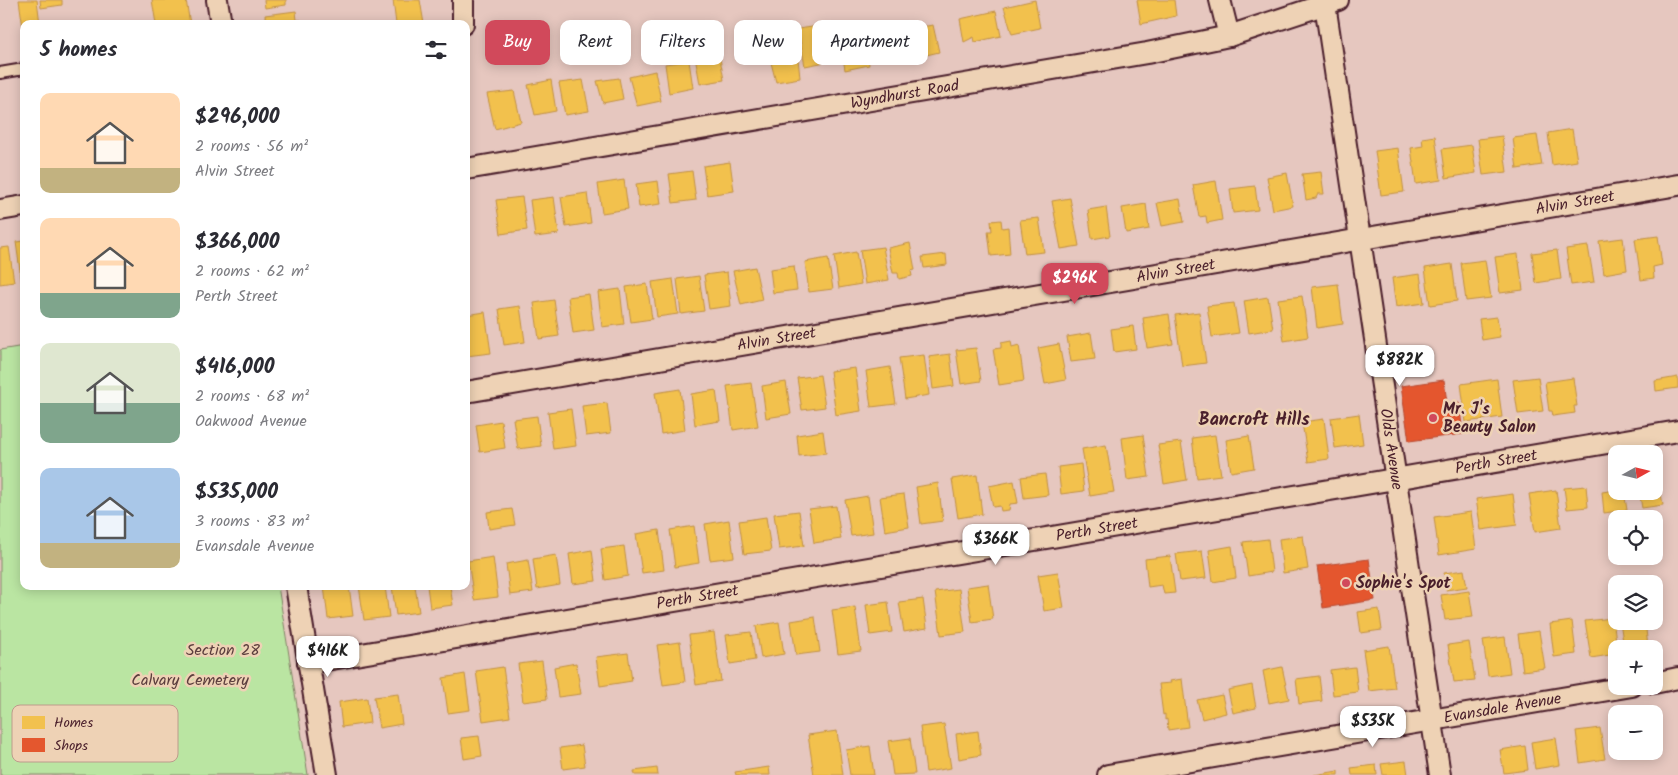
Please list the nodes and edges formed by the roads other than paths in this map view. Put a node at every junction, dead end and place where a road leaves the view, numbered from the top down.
1 (217, 0) edge
2 (463, 0) edge
3 (1220, 0) edge
4 (1332, 2) edge
5 (220, 20) edge
6 (463, 20) edge
7 (1229, 36) junction
8 (20, 70) edge
9 (0, 73) edge
10 (470, 168) edge
11 (1678, 185) edge
12 (20, 207) edge
13 (0, 210) edge
14 (1360, 238) junction
15 (470, 391) edge
16 (1678, 431) edge
17 (1396, 479) junction
18 (297, 590) edge
19 (308, 663) junction
20 (1678, 678) edge
21 (1663, 680) edge
22 (1608, 690) edge
23 (1432, 720) junction
24 (327, 775) edge
25 (1108, 775) edge
26 (1440, 775) edge

1 - 5 street
2 - 6 street
3 - 7 street
4 - 7 street, Wyndhurst Road
4 - 14 street, Olds Avenue
7 - 10 street, Wyndhurst Road
8 - 9 lane
11 - 14 street, Alvin Street
12 - 13 street
14 - 15 street, Alvin Street
14 - 17 street, Olds Avenue
16 - 17 street, Perth Street
17 - 19 street, Perth Street
17 - 23 street, Olds Avenue
18 - 19 street
19 - 24 street
20 - 21 street
22 - 23 street, Evansdale Avenue
23 - 25 street, Evansdale Avenue
23 - 26 street, Olds Avenue

